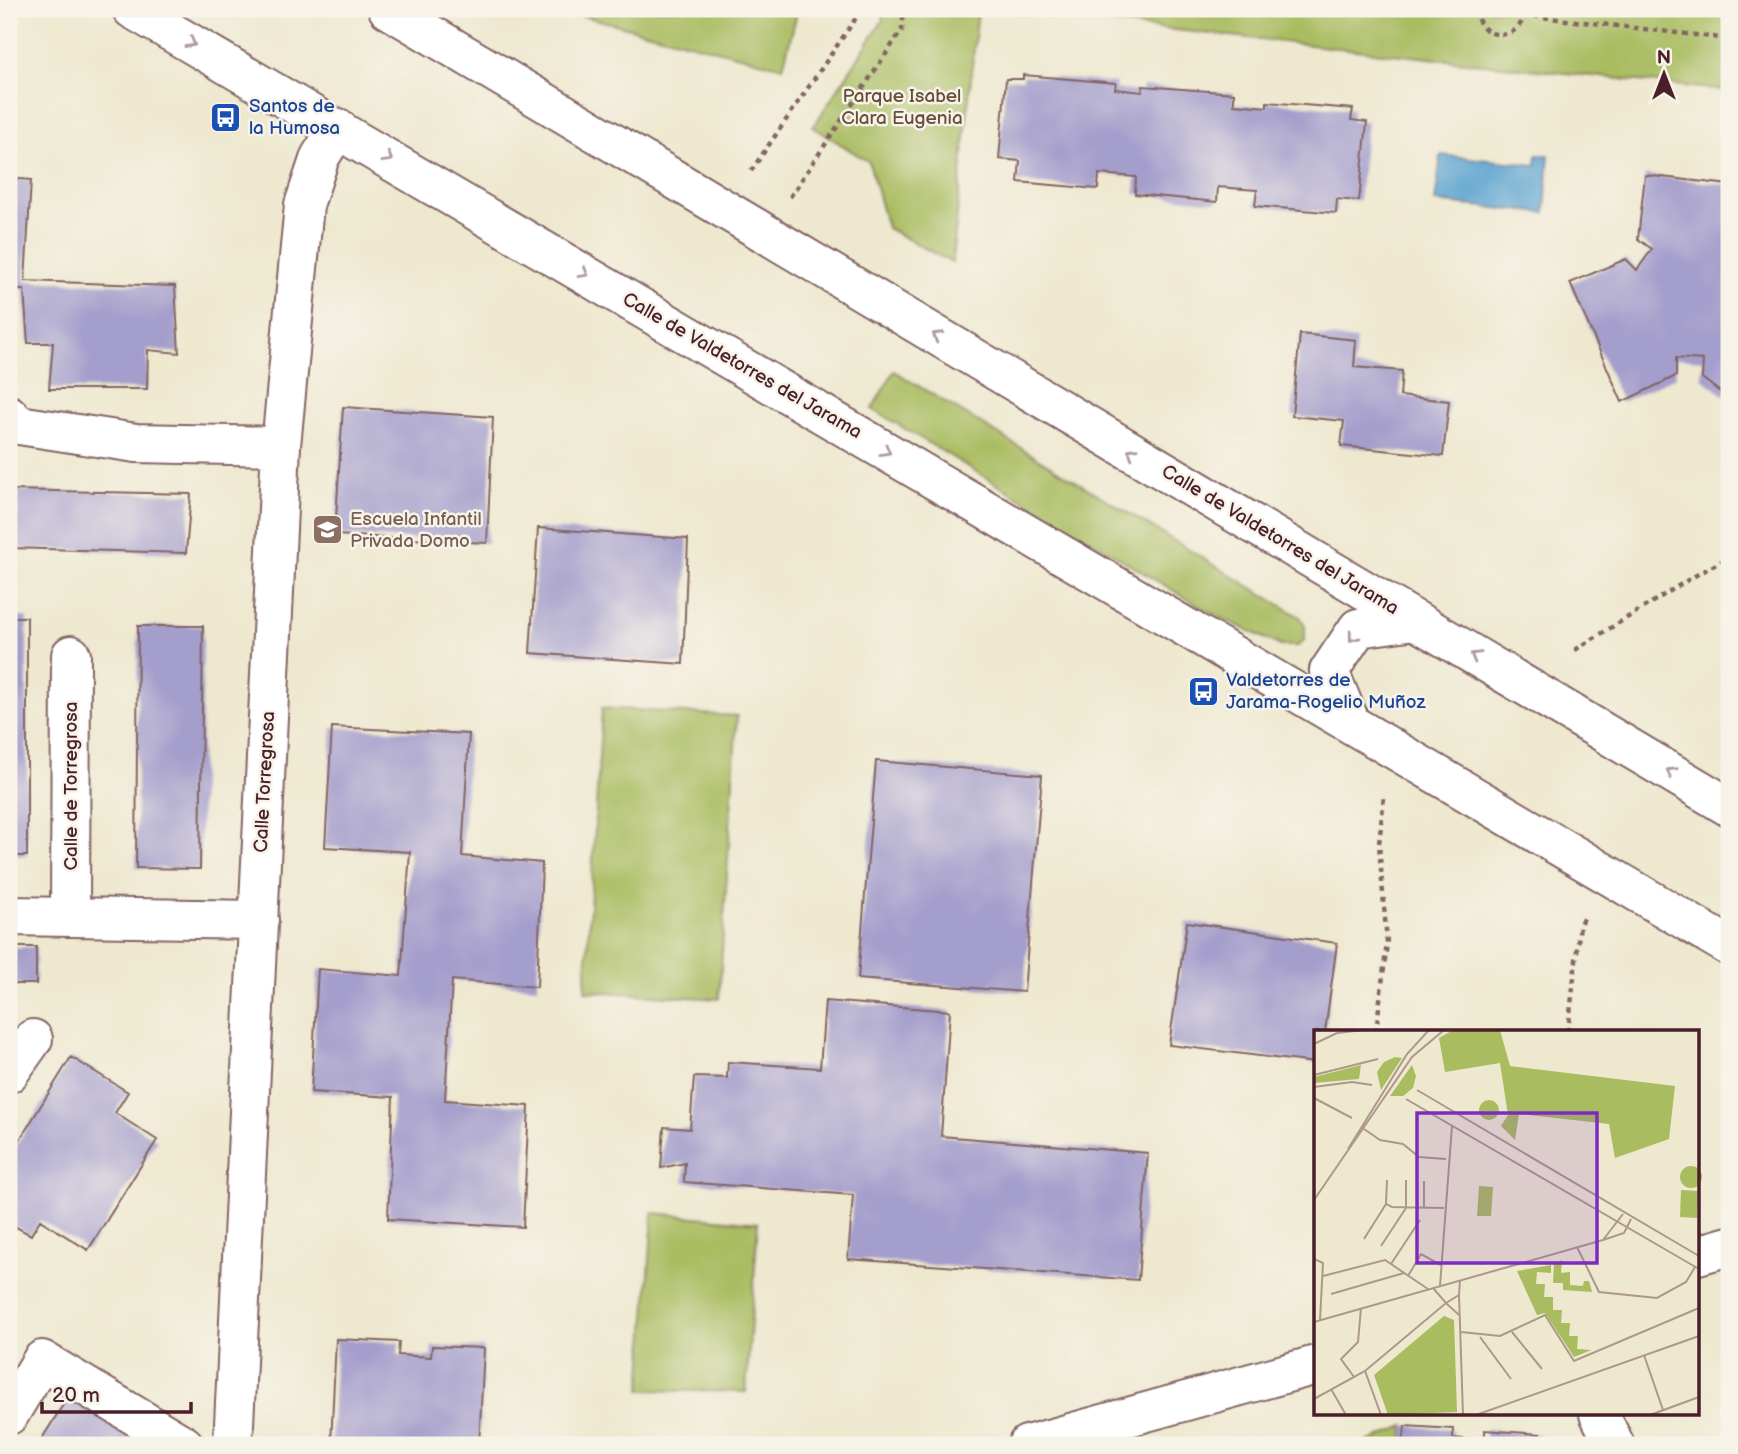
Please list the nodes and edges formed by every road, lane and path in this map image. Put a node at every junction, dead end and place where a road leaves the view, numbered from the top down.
1 (132, 9) edge
2 (388, 9) edge
3 (858, 9) edge
4 (904, 9) edge
5 (1466, 9) edge
6 (1476, 9) edge
7 (1524, 12) edge
8 (1729, 39) edge
9 (338, 128) junction
10 (724, 209) junction
11 (766, 234) junction
12 (9, 415) edge
13 (281, 446) junction
14 (1729, 557) edge
15 (1415, 620) junction
16 (1575, 650) dead end
17 (71, 655) dead end
18 (1351, 724) junction
19 (1389, 744) junction
20 (1729, 807) edge
21 (1607, 873) junction
22 (9, 916) edge
23 (70, 917) junction
24 (259, 919) junction
25 (1729, 946) edge
26 (1376, 1030) edge
27 (1568, 1030) edge
28 (33, 1039) dead end
29 (9, 1073) edge
30 (1729, 1246) edge
31 (1700, 1254) edge
32 (1314, 1366) edge
33 (9, 1415) edge
34 (1600, 1416) edge
35 (184, 1445) edge
36 (233, 1445) edge
37 (1027, 1445) edge
38 (1615, 1445) edge

1 -> 9 street, Calle de Valdetorres del Jarama
2 - 10 street, Calle de Valdetorres del Jarama
3 - 10 path
4 - 11 path
5 - 6 path
6 - 7 path
7 - 8 path
9 - 13 street, Calle Torregrosa
9 -> 18 street, Calle de Valdetorres del Jarama
10 - 11 street, Calle de Valdetorres del Jarama
15 -> 11 street, Calle de Valdetorres del Jarama
12 - 13 street
13 - 24 street, Calle Torregrosa
14 - 16 path
15 -> 18 street, Calle de Valdetorres del Jarama
20 -> 15 street, Calle de Valdetorres del Jarama
17 - 23 street, Calle de Torregrosa
18 - 19 street, Calle de Valdetorres del Jarama
19 - 21 street, Calle de Valdetorres del Jarama
19 - 26 path
21 - 25 street, Calle de Valdetorres del Jarama
21 - 27 path
22 - 23 street
23 - 24 street
24 - 36 street, Calle Torregrosa
28 - 29 street
30 - 31 street
32 - 37 street
33 - 35 street
34 - 38 street

